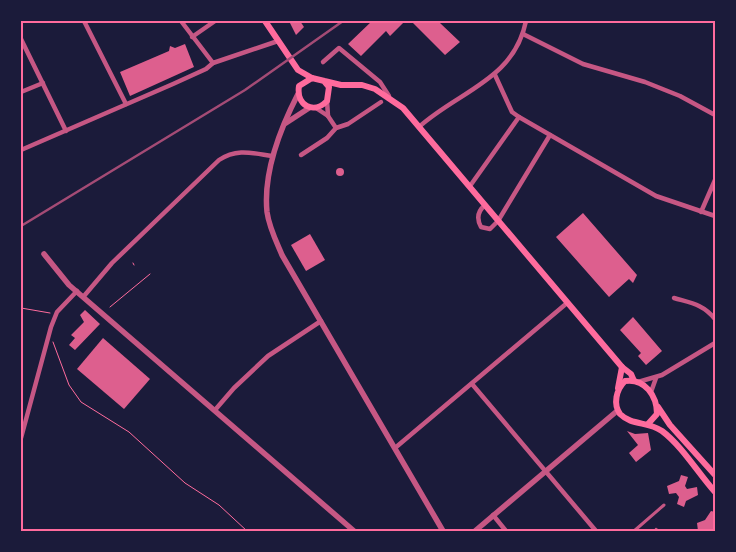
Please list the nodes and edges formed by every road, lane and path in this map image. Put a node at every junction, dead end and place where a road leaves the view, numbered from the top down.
1 (84, 21) edge
2 (181, 21) edge
3 (215, 21) edge
4 (265, 21) edge
5 (526, 21) edge
6 (523, 34) junction
7 (192, 37) junction
8 (21, 39) edge
9 (278, 40) junction
10 (323, 62) dead end
11 (213, 63) junction
12 (297, 69) junction
13 (495, 75) junction
14 (312, 78) junction
15 (324, 81) junction
16 (43, 83) junction
17 (301, 83) junction
18 (341, 85) junction
19 (21, 92) edge
20 (298, 94) junction
21 (389, 96) junction
22 (328, 99) junction
23 (381, 102) dead end
24 (126, 104) junction
25 (313, 108) junction
26 (715, 115) edge
27 (328, 116) junction
28 (519, 117) junction
29 (284, 125) junction
30 (419, 127) junction
31 (336, 128) junction
32 (66, 131) junction
33 (550, 134) junction
34 (21, 150) edge
35 (301, 155) dead end
36 (272, 156) junction
37 (715, 180) edge
38 (470, 186) junction
39 (485, 204) junction
40 (701, 212) junction
41 (715, 216) edge
42 (498, 221) junction
43 (44, 254) dead end
44 (150, 274) dead end
45 (77, 291) junction
46 (84, 296) junction
47 (674, 298) dead end
48 (567, 303) junction
49 (110, 307) dead end
50 (21, 308) edge
51 (57, 312) junction
52 (715, 319) edge
53 (320, 321) junction
54 (715, 343) edge
55 (56, 351) dead end
56 (622, 368) junction
57 (656, 378) junction
58 (636, 382) junction
59 (472, 384) junction
60 (618, 391) junction
61 (651, 392) junction
62 (656, 404) junction
63 (215, 410) junction
64 (617, 411) junction
65 (648, 424) junction
66 (21, 438) edge
67 (395, 448) junction
68 (546, 471) junction
69 (715, 475) edge
70 (715, 492) edge
71 (664, 506) dead end
72 (493, 515) junction
73 (246, 531) edge
74 (354, 531) edge
75 (443, 531) edge
76 (474, 531) edge
77 (506, 531) edge
78 (596, 531) edge
79 (634, 531) edge

1 - 24 street
2 - 7 street
3 - 7 street
4 - 9 main road
5 - 6 street
6 - 13 street
6 - 26 street
7 - 11 street
8 - 16 street
9 - 11 street
9 - 12 main road
10 - 21 street
11 - 24 street
12 - 14 main road
12 - 17 main road
13 - 28 street
13 - 30 street
14 - 15 main road
14 - 17 main road
15 - 18 main road
15 - 22 main road
16 - 19 street
16 - 32 street
17 - 20 main road
18 - 21 main road
18 - 22 main road
20 - 25 main road
20 - 29 street
21 - 30 main road
22 - 25 main road
22 - 27 street
23 - 31 street
24 - 32 street
25 - 27 street
25 - 29 street
27 - 31 street
28 - 33 street
28 - 38 street
29 - 36 street
30 - 38 main road
31 - 35 street
32 - 34 street
33 - 40 street
33 - 42 street
36 - 46 street
36 - 53 street
37 - 40 street
38 - 39 main road
39 - 42 main road
39 - 42 street
40 - 41 street
42 - 48 main road
43 - 45 street
44 - 49 path
45 - 46 street
45 - 51 street
46 - 63 street
47 - 52 street
48 - 56 main road
48 - 59 street
50 - 51 path
51 - 66 street
53 - 63 street
53 - 67 street
54 - 57 street
55 - 73 path
56 - 58 main road
56 - 60 main road
57 - 58 street
57 - 61 street
58 - 60 main road
58 - 61 main road
59 - 67 street
59 - 68 street
60 - 64 main road
61 - 62 main road
62 - 65 main road
62 - 69 main road
63 - 74 street
64 - 65 main road
64 - 68 street
65 - 70 main road
67 - 75 street
68 - 72 street
68 - 78 street
71 - 79 street
72 - 76 street
72 - 77 street

